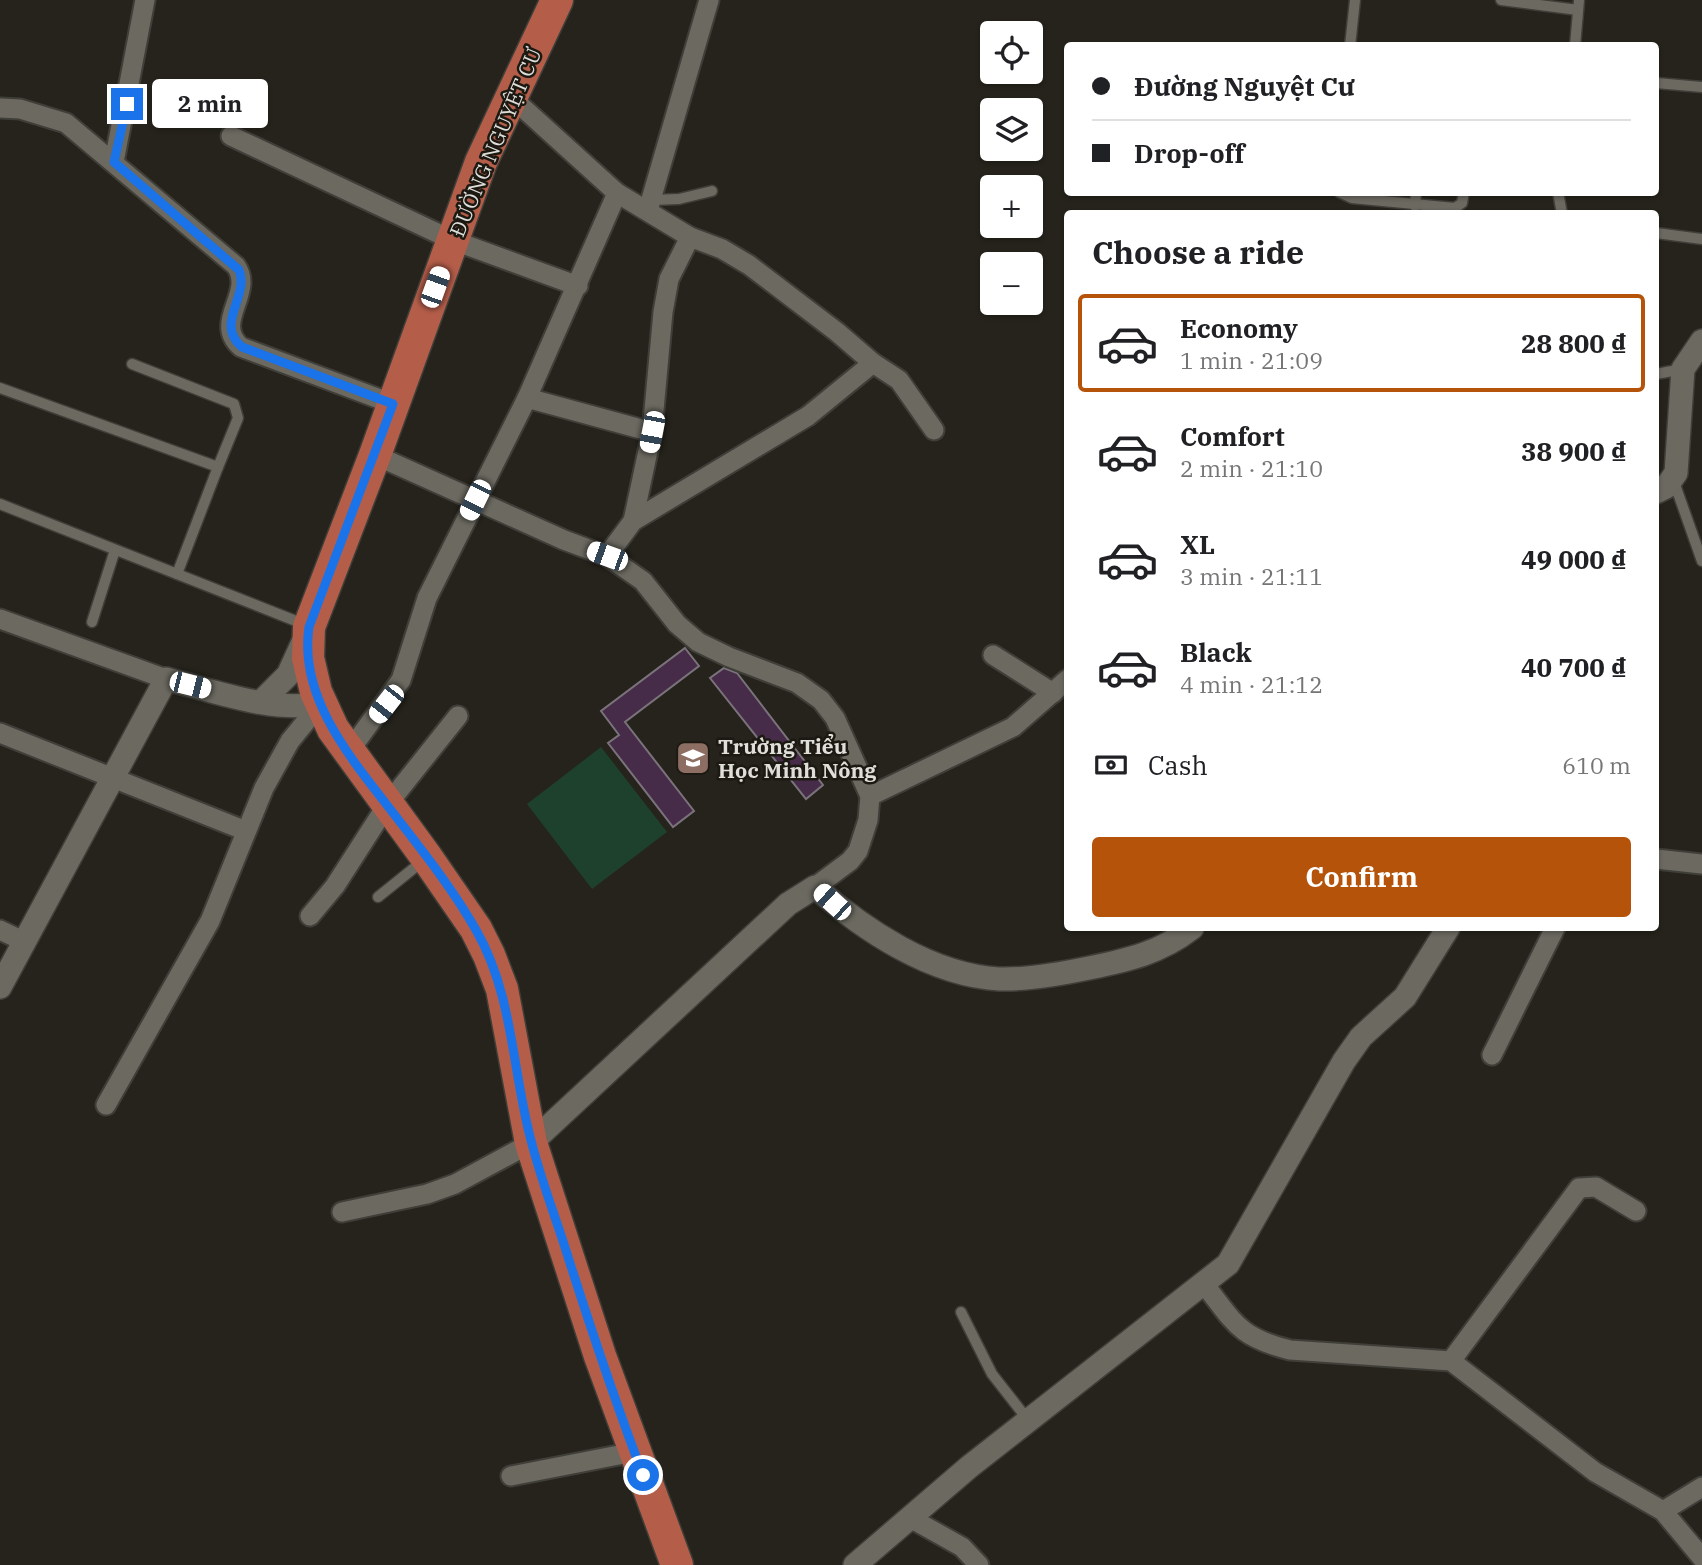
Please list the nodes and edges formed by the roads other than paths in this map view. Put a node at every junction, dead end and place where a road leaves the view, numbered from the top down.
1 (145, 0) edge
2 (557, 0) edge
3 (709, 0) edge
4 (1355, 0) edge
5 (1501, 0) edge
6 (1579, 5) edge
7 (1350, 42) edge
8 (1575, 42) edge
9 (1659, 83) edge
10 (1702, 87) edge
11 (511, 97) junction
12 (0, 108) edge
13 (231, 136) dead end
14 (114, 162) junction
15 (712, 191) dead end
16 (617, 192) junction
17 (1348, 196) edge
18 (1416, 196) edge
19 (1463, 196) edge
20 (650, 205) junction
21 (1415, 206) junction
22 (1659, 233) edge
23 (690, 237) junction
24 (1702, 239) edge
25 (452, 240) junction
26 (578, 286) junction
27 (1702, 341) edge
28 (873, 363) junction
29 (132, 365) dead end
30 (1683, 369) junction
31 (1659, 373) edge
32 (0, 388) edge
33 (527, 398) junction
34 (393, 404) junction
35 (934, 430) dead end
36 (652, 432) junction
37 (375, 455) junction
38 (218, 467) junction
39 (1664, 485) edge
40 (475, 500) junction
41 (0, 504) edge
42 (633, 522) junction
43 (115, 550) junction
44 (607, 556) junction
45 (1702, 561) edge
46 (177, 574) junction
47 (0, 619) edge
48 (92, 622) dead end
49 (309, 627) junction
50 (993, 655) dead end
51 (166, 679) junction
52 (1060, 686) edge
53 (261, 702) junction
54 (321, 703) junction
55 (458, 716) dead end
56 (0, 733) edge
57 (348, 753) junction
58 (112, 777) junction
59 (870, 796) junction
60 (387, 805) junction
61 (246, 831) junction
62 (427, 858) junction
63 (1659, 859) edge
64 (1702, 864) edge
65 (815, 887) junction
66 (377, 897) dead end
67 (310, 916) dead end
68 (0, 930) edge
69 (1188, 931) edge
70 (1446, 931) edge
71 (1554, 931) edge
72 (23, 942) junction
73 (0, 986) edge
74 (1492, 1055) dead end
75 (106, 1105) dead end
76 (531, 1143) junction
77 (1636, 1211) dead end
78 (342, 1212) dead end
79 (1205, 1283) junction
80 (961, 1312) dead end
81 (1451, 1361) junction
82 (1028, 1421) junction
83 (634, 1452) junction
84 (511, 1476) dead end
85 (1702, 1487) edge
86 (1663, 1511) junction
87 (912, 1519) junction
88 (1702, 1558) edge
89 (677, 1565) edge
90 (855, 1565) edge
91 (979, 1565) edge

1 - 14 street
2 - 11 highway, ĐƯỜNG NGUYỆT CƯ
3 - 20 street
4 - 7 lane
5 - 6 lane
6 - 8 lane
9 - 10 lane
11 - 16 street
11 - 25 highway, ĐƯỜNG NGUYỆT CƯ
12 - 14 street
13 - 25 street
14 - 34 street
15 - 20 lane
16 - 20 street
16 - 26 street
17 - 21 lane
18 - 21 lane
19 - 21 lane
20 - 23 street
22 - 24 lane
23 - 28 street
23 - 36 street
25 - 26 street
25 - 34 highway, ĐƯỜNG NGUYỆT CƯ
26 - 33 street
27 - 30 street
28 - 35 street
28 - 42 street
29 - 38 lane
30 - 31 lane
30 - 39 street
32 - 38 lane
33 - 36 street
33 - 40 street
34 - 37 highway, ĐƯỜNG NGUYỆT CƯ
36 - 42 street
37 - 40 street
37 - 49 highway, ĐƯỜNG NGUYỆT CƯ
38 - 46 lane
39 - 45 lane
40 - 44 street
40 - 57 street
41 - 43 lane
42 - 44 street
43 - 46 lane
43 - 48 lane
44 - 59 street
46 - 49 lane
47 - 51 street
49 - 53 street
49 - 54 highway, ĐƯỜNG NGUYỆT CƯ
50 - 52 street
51 - 53 street
51 - 58 street
52 - 59 street
53 - 54 street
54 - 57 highway, ĐƯỜNG NGUYỆT CƯ
54 - 61 street
55 - 60 street
56 - 58 street
57 - 60 highway, ĐƯỜNG NGUYỆT CƯ
58 - 61 street
58 - 72 street
59 - 65 street
60 - 62 highway, ĐƯỜNG NGUYỆT CƯ
60 - 67 street
61 - 75 street
62 - 66 lane
62 - 76 highway, ĐƯỜNG NGUYỆT CƯ
63 - 64 street
65 - 69 street
65 - 76 street
68 - 72 street
70 - 79 street
71 - 74 street
72 - 73 street
76 - 78 street
76 - 83 highway, ĐƯỜNG NGUYỆT CƯ
77 - 81 street
79 - 81 street
79 - 82 street
80 - 82 lane
81 - 86 street
82 - 87 street
83 - 84 street
83 - 89 highway, ĐƯỜNG NGUYỆT CƯ
85 - 86 street
86 - 88 street
87 - 90 street
87 - 91 street

